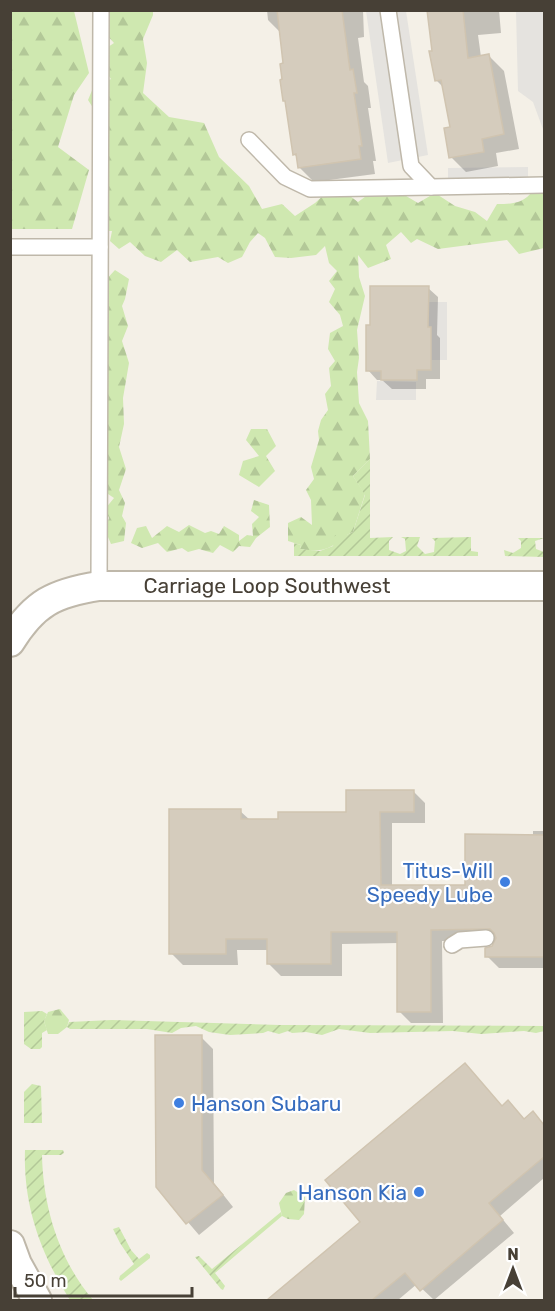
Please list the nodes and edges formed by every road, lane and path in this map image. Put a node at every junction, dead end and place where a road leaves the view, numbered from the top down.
1 (101, 10) edge
2 (388, 10) edge
3 (249, 140) dead end
4 (544, 185) edge
5 (431, 187) junction
6 (10, 247) edge
7 (100, 247) junction
8 (99, 586) junction
9 (544, 586) edge
10 (13, 632) edge
11 (486, 938) dead end
12 (452, 945) dead end
13 (10, 1245) edge
14 (37, 1300) edge

1 - 7 lane
2 - 5 lane
3 - 5 lane
4 - 5 lane
6 - 7 lane
7 - 8 lane
8 - 9 street, Carriage Loop Southwest
8 - 10 street, Carriage Loop Southwest
11 - 12 lane
13 - 14 street

